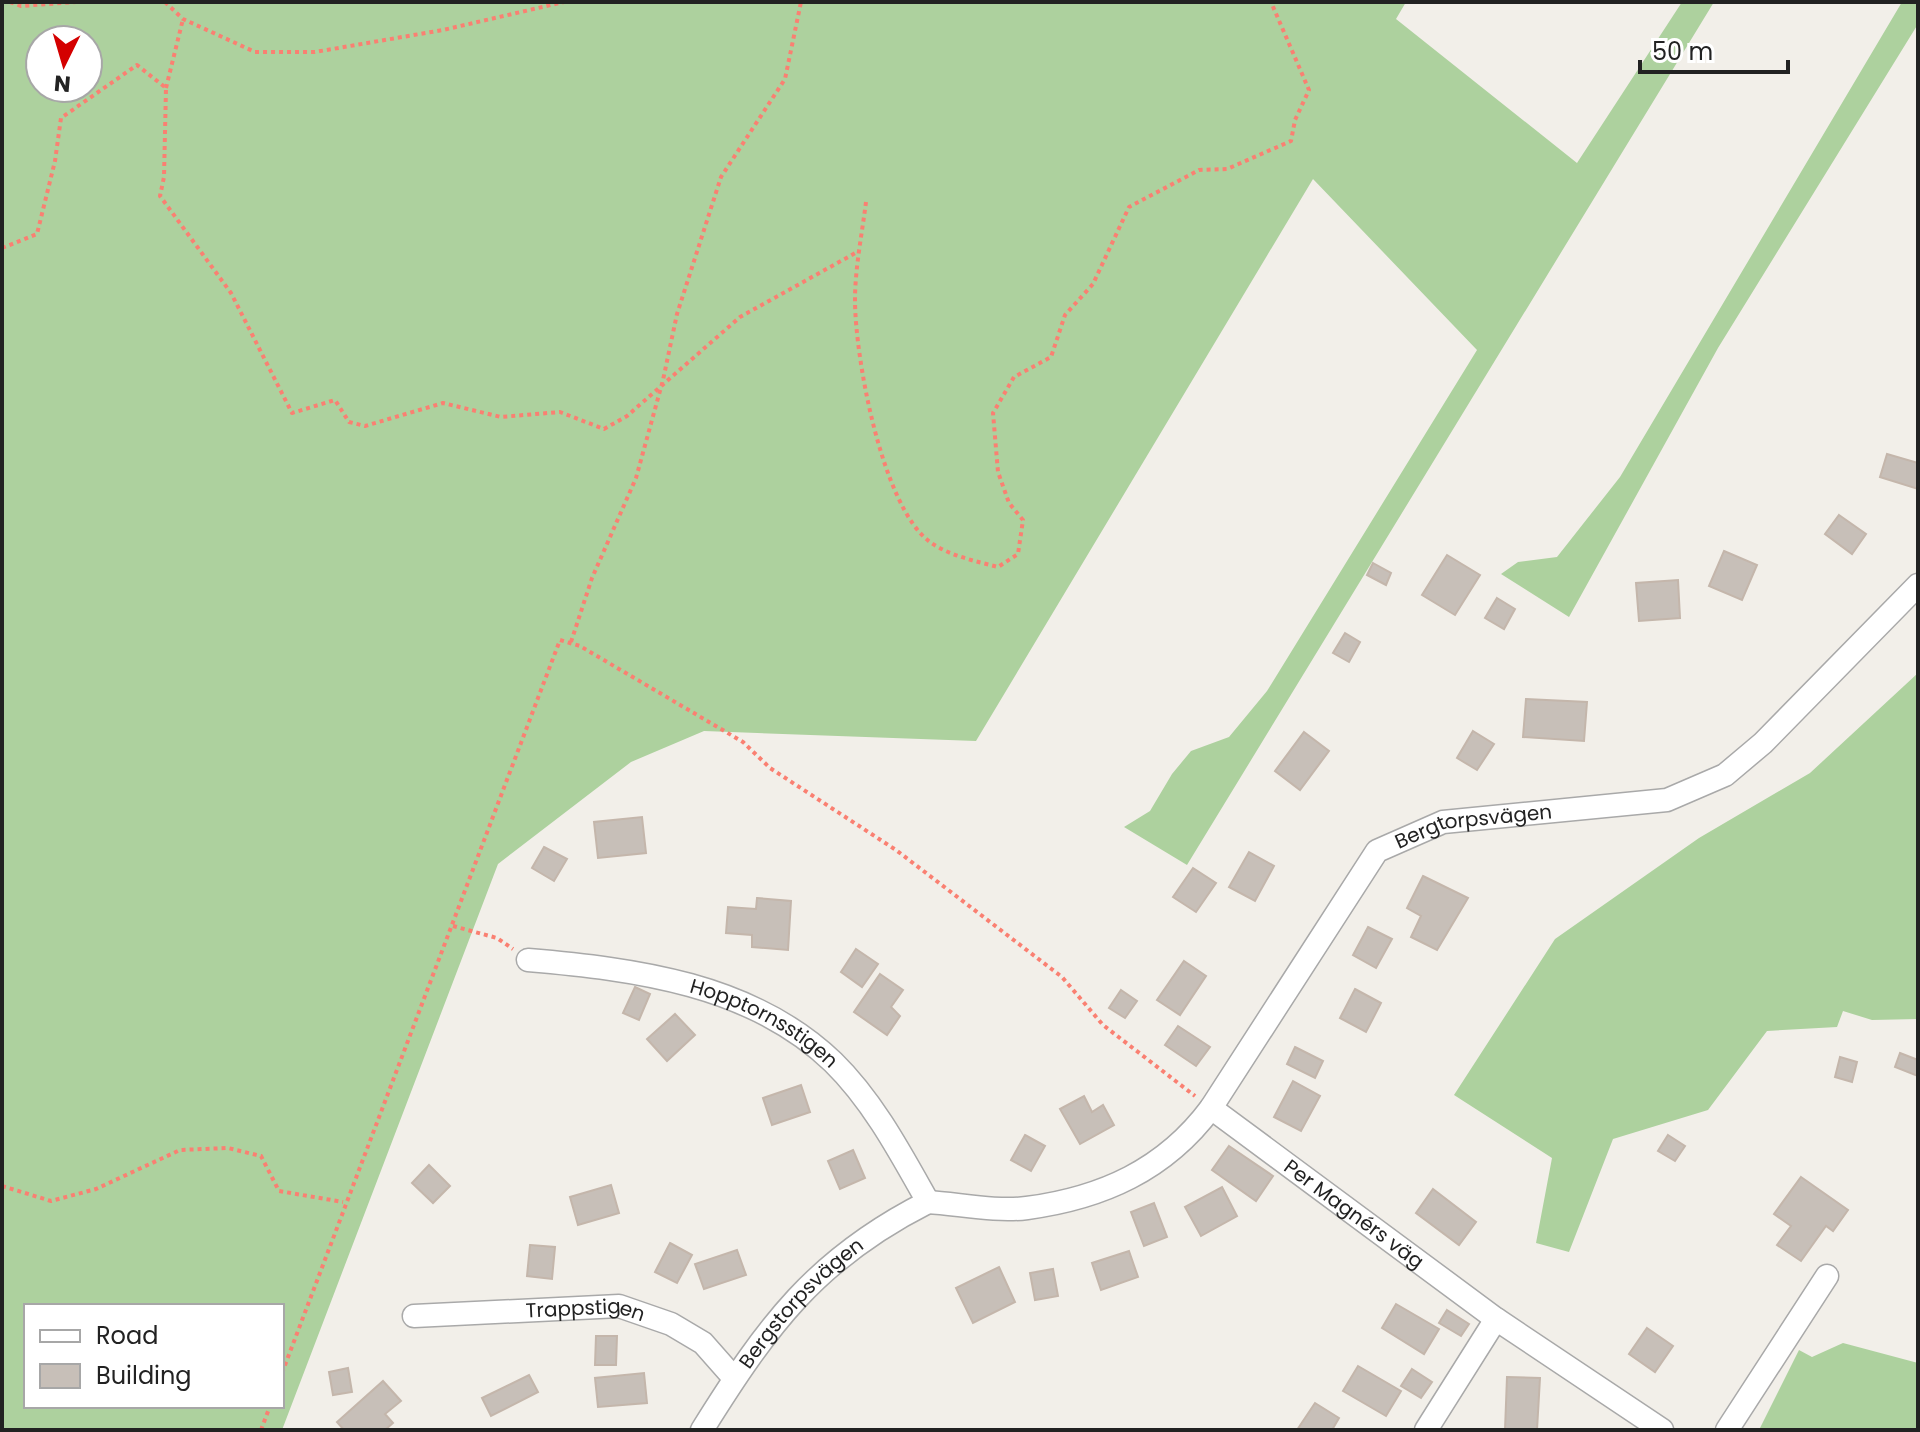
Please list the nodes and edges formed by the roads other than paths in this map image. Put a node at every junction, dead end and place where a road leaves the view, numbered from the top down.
1 (1918, 585) edge
2 (528, 960) road end
3 (1211, 1108) junction
4 (928, 1202) junction
5 (1827, 1276) dead end
6 (414, 1316) dead end
7 (1496, 1319) junction
8 (733, 1377) junction
9 (702, 1430) edge
10 (1426, 1430) edge
11 (1662, 1430) edge
12 (1727, 1430) edge

1 - 3 street, Bergtorpsvägen
2 - 4 street, Hopptornsstigen
3 - 4 street, Bergtorpsvägen
3 - 7 street, Per Magnérs väg
4 - 8 street, Bergstorpsvägen
5 - 12 street
6 - 8 street, Trappstigen
7 - 10 street
7 - 11 street, Per Magnérs väg
8 - 9 street, Bergstorpsvägen

